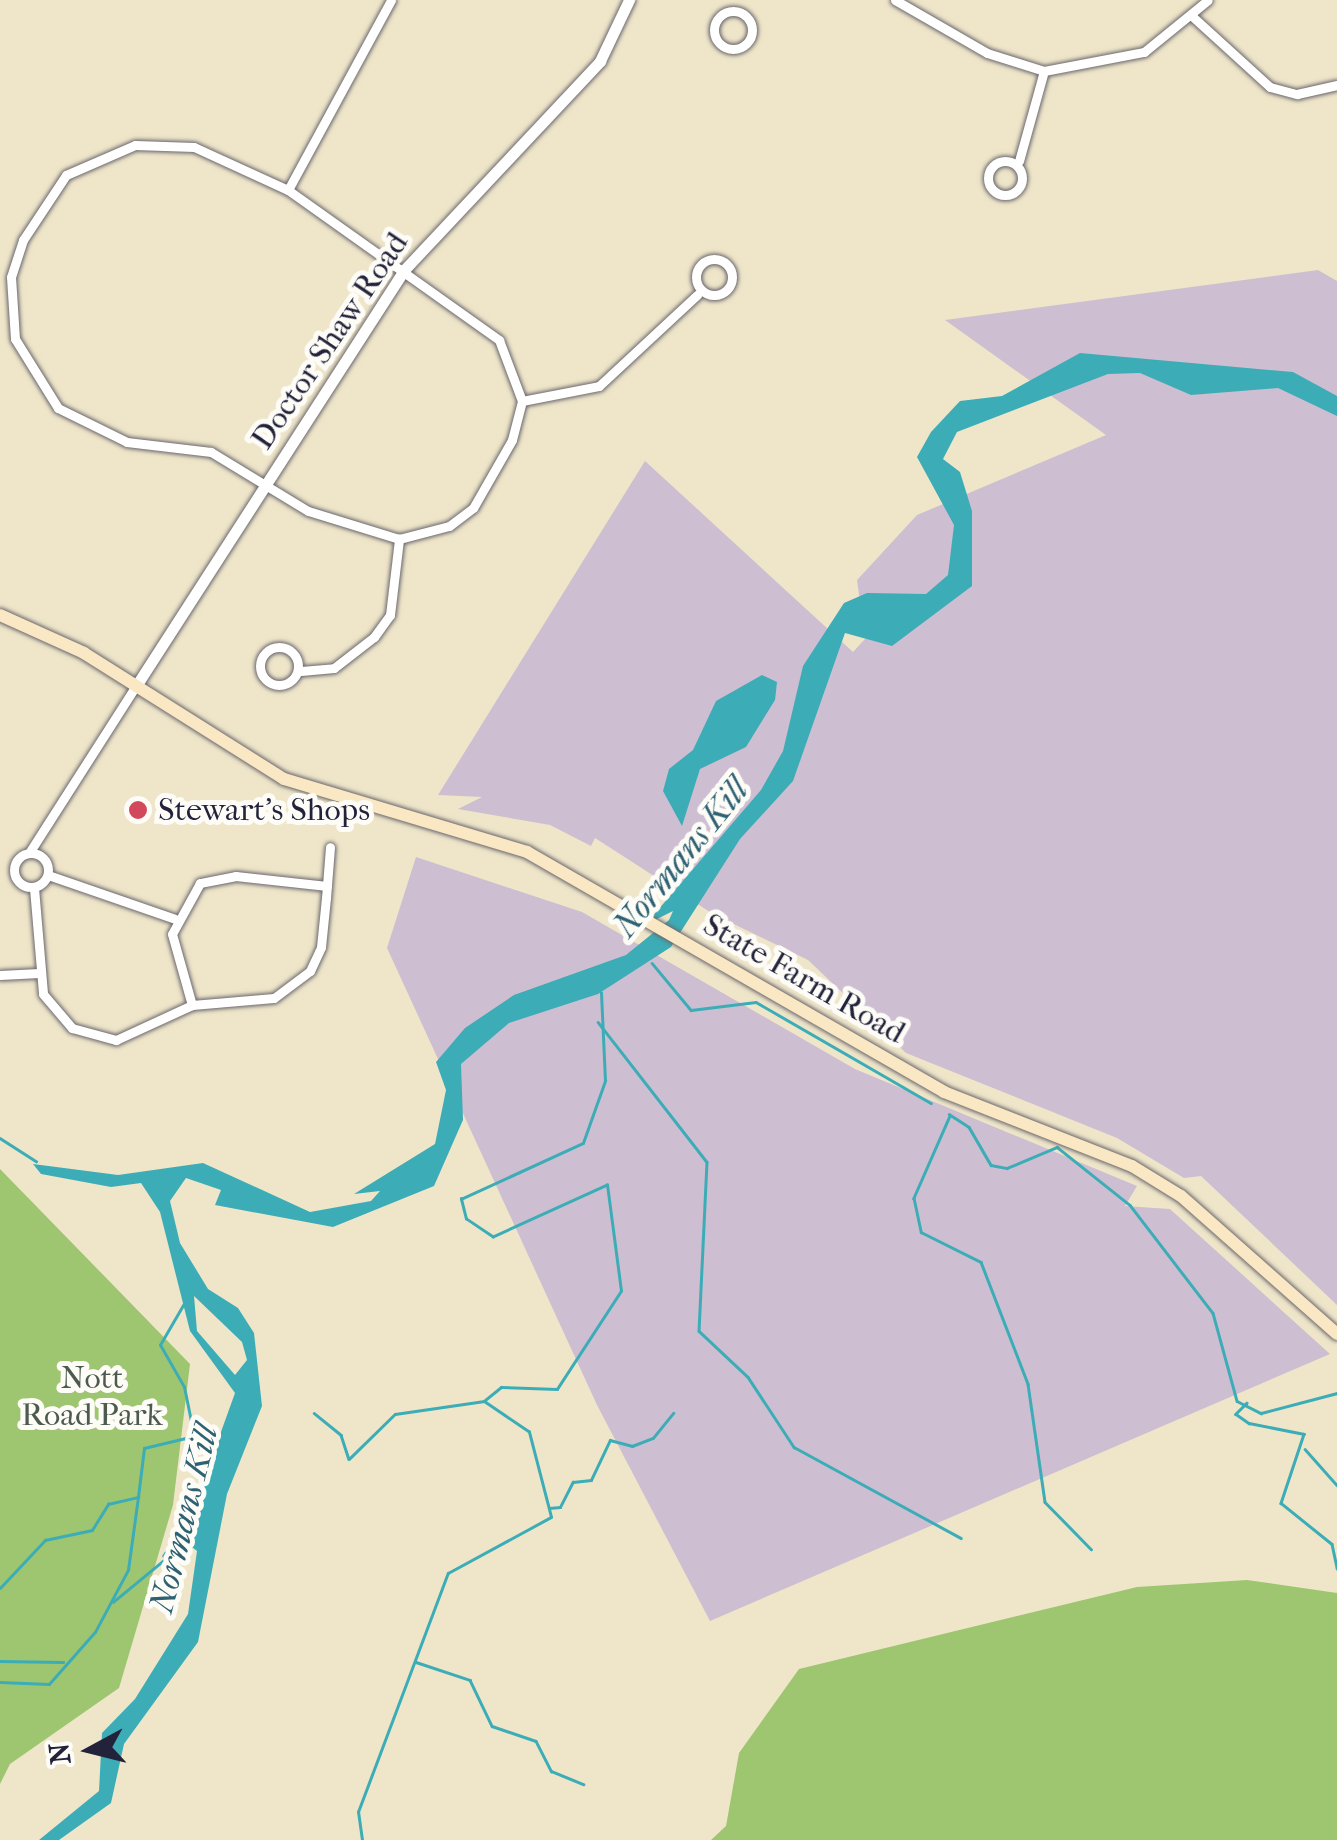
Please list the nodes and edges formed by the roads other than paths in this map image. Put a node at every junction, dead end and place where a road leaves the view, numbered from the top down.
1 (391, 0) edge
2 (629, 0) edge
3 (895, 0) edge
4 (923, 0) edge
5 (1208, 0) edge
6 (737, 6) edge
7 (915, 12) junction
8 (1193, 17) junction
9 (1044, 71) junction
10 (1337, 85) edge
11 (1018, 161) junction
12 (288, 190) junction
13 (405, 269) junction
14 (697, 295) junction
15 (5, 319) edge
16 (522, 401) junction
17 (267, 484) junction
18 (399, 540) junction
19 (0, 615) edge
20 (301, 671) junction
21 (136, 686) junction
22 (330, 847) dead end
23 (30, 853) junction
24 (48, 875) junction
25 (327, 886) junction
26 (34, 888) junction
27 (175, 920) junction
28 (38, 973) junction
29 (0, 975) edge
30 (192, 1006) junction
31 (1337, 1334) edge

1 - 12 street
2 - 13 street, Doctor Shaw Road
3 - 7 street
4 - 7 street
5 - 8 street
6 - 6 street
7 - 9 street
8 - 9 street
8 - 10 street
9 - 11 street
11 - 11 street
12 - 13 street
12 - 15 street
13 - 16 street
13 - 17 street, Doctor Shaw Road
14 - 14 street
14 - 16 street
15 - 17 street
16 - 18 street
17 - 18 street
17 - 21 street, Doctor Shaw Road
18 - 20 street
19 - 21 main road, State Farm Road
20 - 20 street
21 - 23 street
21 - 31 main road, State Farm Road
22 - 25 street
23 - 24 street
23 - 26 street
24 - 26 street
24 - 27 street
25 - 27 street
25 - 30 street
26 - 28 street
27 - 30 street
28 - 29 street
28 - 30 street

